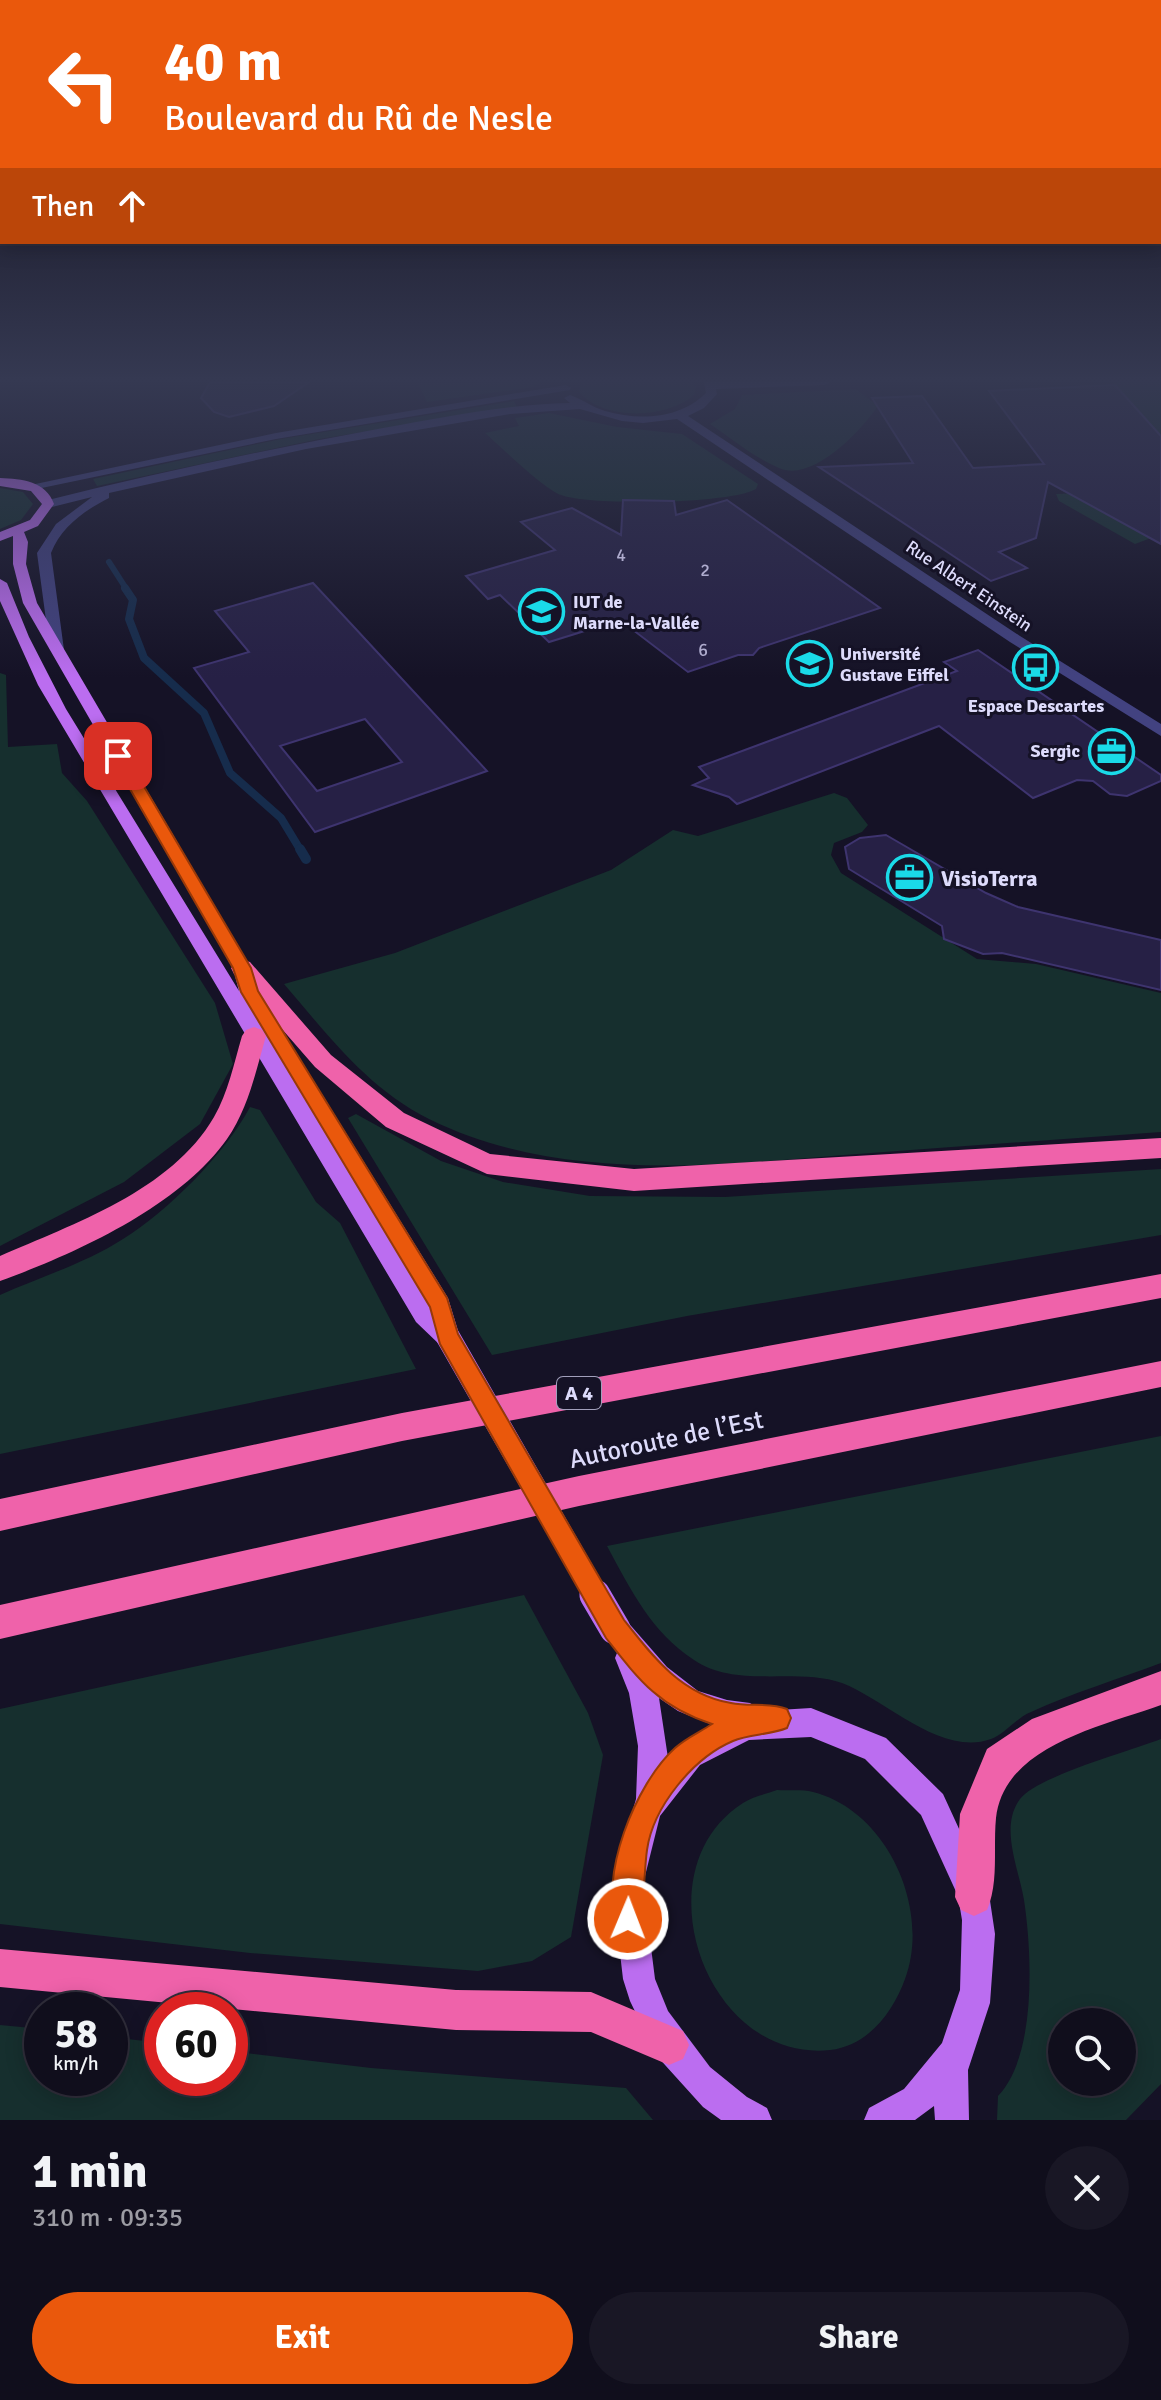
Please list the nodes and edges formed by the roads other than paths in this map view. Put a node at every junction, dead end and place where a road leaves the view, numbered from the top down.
1 (57, 481) edge
2 (141, 481) edge
3 (151, 481) edge
4 (778, 481) edge
5 (0, 482) edge
6 (32, 486) junction
7 (48, 504) junction
8 (18, 532) junction
9 (0, 537) edge
10 (0, 583) edge
11 (57, 650) junction
12 (1161, 731) edge
13 (242, 968) junction
14 (254, 1036) junction
15 (1161, 1148) edge
16 (0, 1269) edge
17 (1161, 1286) edge
18 (448, 1337) junction
19 (1161, 1374) edge
20 (0, 1515) edge
21 (0, 1622) edge
22 (615, 1629) junction
23 (1161, 1688) edge
24 (777, 1718) junction
25 (651, 1801) junction
26 (974, 1897) junction
27 (0, 1968) edge
28 (669, 2045) junction
29 (955, 2053) junction
30 (755, 2120) edge
31 (881, 2120) edge
32 (952, 2120) edge

1 - 6 street
2 - 7 street
3 - 11 street
4 - 12 street, Rue Albert Einstein
5 - 6 main road
6 - 7 main road
7 - 8 main road
8 - 9 main road
8 - 11 main road
10 - 14 main road
11 - 13 main road
13 - 15 highway
13 - 18 main road
14 - 16 highway
14 - 18 main road
17 - 20 highway, A 4
18 - 22 main road, bridge
19 - 21 highway, Autoroute de l’Est
22 - 24 main road
22 - 25 main road
23 - 26 highway
24 - 25 main road
24 - 26 main road
25 - 28 main road
26 - 29 main road
27 - 28 highway
28 - 30 main road
29 - 31 main road
29 - 32 main road

